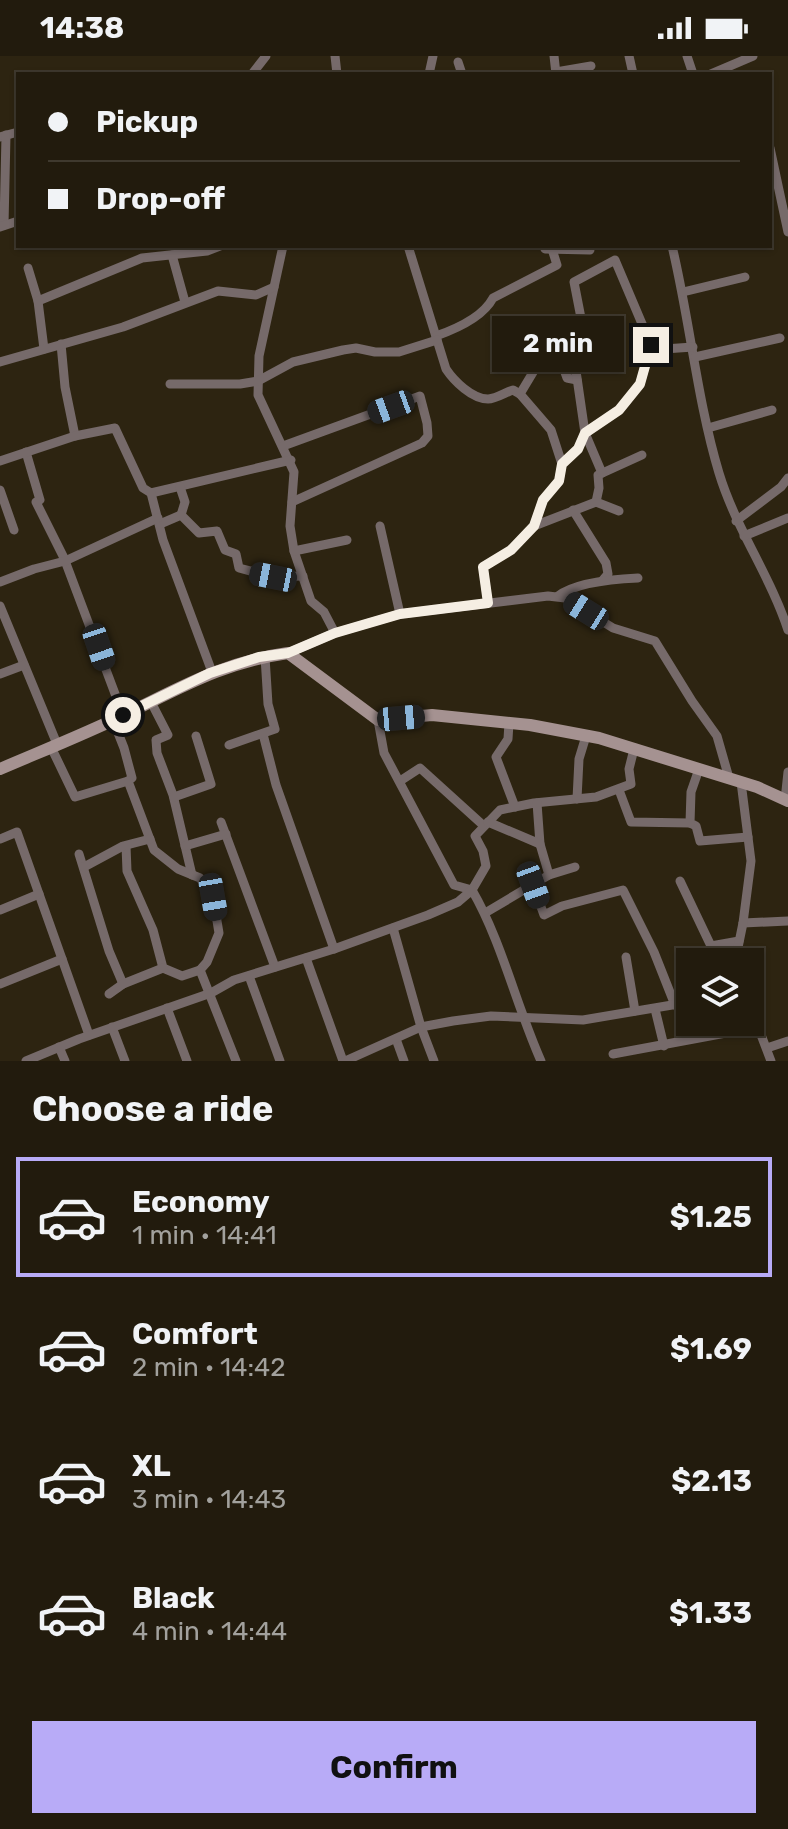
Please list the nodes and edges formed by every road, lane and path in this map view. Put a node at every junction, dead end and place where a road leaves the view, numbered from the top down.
1 (266, 56) edge
2 (753, 56) edge
3 (458, 62) dead end
4 (591, 65) edge
5 (254, 72) edge
6 (461, 72) edge
7 (560, 72) edge
8 (716, 72) edge
9 (3, 136) edge
10 (772, 154) edge
11 (783, 185) edge
12 (2, 226) edge
13 (788, 232) edge
14 (204, 248) edge
15 (283, 248) edge
16 (409, 248) edge
17 (590, 248) edge
18 (672, 248) edge
19 (173, 252) edge
20 (28, 268) dead end
21 (594, 272) junction
22 (745, 277) dead end
23 (274, 287) junction
24 (683, 292) junction
25 (38, 301) junction
26 (185, 302) junction
27 (436, 338) junction
28 (780, 338) dead end
29 (61, 344) junction
30 (44, 349) junction
31 (650, 350) junction
32 (694, 352) junction
33 (0, 362) edge
34 (577, 380) junction
35 (258, 381) junction
36 (170, 384) dead end
37 (520, 394) junction
38 (772, 410) dead end
39 (708, 428) junction
40 (585, 433) junction
41 (75, 436) junction
42 (283, 446) junction
43 (26, 452) junction
44 (642, 455) dead end
45 (291, 460) junction
46 (0, 461) edge
47 (562, 464) junction
48 (602, 473) junction
49 (788, 478) edge
50 (180, 487) junction
51 (0, 490) edge
52 (151, 493) junction
53 (292, 502) junction
54 (596, 502) junction
55 (573, 510) junction
56 (619, 511) dead end
57 (181, 515) junction
58 (788, 518) edge
59 (159, 521) junction
60 (736, 521) junction
61 (380, 526) dead end
62 (534, 526) junction
63 (14, 530) dead end
64 (744, 536) junction
65 (347, 540) dead end
66 (294, 551) junction
67 (65, 561) junction
68 (303, 576) junction
69 (638, 578) dead end
70 (603, 580) junction
71 (0, 582) edge
72 (558, 596) junction
73 (488, 603) junction
74 (0, 606) edge
75 (400, 614) junction
76 (788, 630) edge
77 (335, 633) junction
78 (288, 653) junction
79 (265, 657) junction
80 (24, 665) junction
81 (212, 672) junction
82 (0, 674) edge
83 (151, 702) junction
84 (118, 718) junction
85 (378, 720) junction
86 (509, 723) junction
87 (263, 734) junction
88 (196, 736) dead end
89 (586, 736) junction
90 (229, 745) dead end
91 (54, 746) junction
92 (634, 749) junction
93 (0, 769) edge
94 (699, 769) junction
95 (788, 772) edge
96 (735, 780) junction
97 (128, 781) junction
98 (400, 781) junction
99 (619, 790) junction
100 (174, 797) junction
101 (577, 799) junction
102 (786, 800) edge
103 (537, 803) junction
104 (515, 807) junction
105 (221, 822) dead end
106 (690, 823) junction
107 (486, 824) junction
108 (226, 834) junction
109 (748, 837) junction
110 (0, 839) edge
111 (150, 839) junction
112 (540, 844) junction
113 (126, 846) junction
114 (185, 846) junction
115 (79, 854) dead end
116 (84, 867) junction
117 (575, 867) dead end
118 (192, 875) junction
119 (549, 875) junction
120 (680, 881) dead end
121 (533, 885) junction
122 (472, 890) junction
123 (39, 894) junction
124 (0, 910) edge
125 (485, 913) junction
126 (788, 921) edge
127 (743, 923) junction
128 (393, 928) junction
129 (739, 941) junction
130 (738, 948) edge
131 (334, 949) junction
132 (626, 957) dead end
133 (306, 958) junction
134 (62, 959) junction
135 (275, 967) junction
136 (163, 968) junction
137 (200, 970) junction
138 (249, 976) junction
139 (0, 984) edge
140 (123, 984) junction
141 (211, 993) junction
142 (109, 994) dead end
143 (675, 1005) joint
144 (167, 1008) junction
145 (655, 1009) junction
146 (635, 1011) junction
147 (521, 1016) junction
148 (112, 1027) junction
149 (421, 1027) junction
150 (89, 1035) junction
151 (713, 1036) edge
152 (762, 1036) edge
153 (396, 1039) junction
154 (788, 1041) edge
155 (664, 1046) junction
156 (59, 1047) junction
157 (767, 1048) junction
158 (613, 1054) dead end
159 (635, 1056) edge
160 (26, 1061) edge
161 (65, 1061) edge
162 (125, 1061) edge
163 (187, 1061) edge
164 (236, 1061) edge
165 (280, 1061) edge
166 (344, 1061) edge
167 (404, 1061) edge
168 (434, 1061) edge
169 (541, 1061) edge
170 (771, 1061) edge

1 - 5 street
2 - 8 street
3 - 6 street
4 - 7 street
9 - 12 street
10 - 11 street
11 - 13 street
14 - 19 street
15 - 23 street
16 - 27 street
17 - 21 street
17 - 27 street
18 - 24 street
19 - 25 street
19 - 26 street
20 - 25 street
21 - 31 street
21 - 34 street
22 - 24 street
23 - 26 street
23 - 35 street
24 - 32 street
25 - 30 street
26 - 29 street
27 - 35 street
27 - 37 street
28 - 32 street
29 - 30 street
29 - 41 street
30 - 33 street
31 - 32 street
31 - 40 street
32 - 39 street
34 - 37 street
34 - 40 street
35 - 36 street
35 - 42 street
37 - 47 street
38 - 39 street
39 - 60 street
40 - 47 street
40 - 48 street
41 - 43 street
41 - 52 street
42 - 45 street
42 - 53 street
43 - 46 street
43 - 67 street
44 - 48 street
45 - 50 street
45 - 53 street
47 - 62 street
48 - 54 street
49 - 60 street
50 - 52 street
50 - 57 street
51 - 63 street
52 - 59 street
53 - 66 street
54 - 55 street
54 - 56 street
55 - 62 street
55 - 70 street
57 - 59 street
57 - 68 street
58 - 64 street
59 - 67 street
59 - 81 street
60 - 64 street
61 - 75 street
62 - 73 street
64 - 76 street
65 - 66 street
66 - 68 street
67 - 71 street
67 - 84 street
68 - 77 street
69 - 70 street
70 - 72 street
72 - 73 street
72 - 96 street
73 - 75 street
74 - 80 street
75 - 77 street
77 - 78 street
78 - 79 main road
78 - 85 main road
79 - 81 main road
79 - 87 street
80 - 82 street
80 - 91 street
81 - 83 main road
83 - 84 main road
83 - 100 street
84 - 91 main road
84 - 97 street
85 - 86 main road
85 - 98 street
86 - 89 main road
86 - 104 street
87 - 90 street
87 - 131 street
88 - 100 street
89 - 92 main road
89 - 101 street
91 - 93 main road
91 - 97 street
92 - 94 main road
92 - 99 street
94 - 96 main road
94 - 106 street
95 - 102 street
96 - 102 main road
96 - 109 street
97 - 111 street
98 - 107 street
98 - 122 street
99 - 101 street
99 - 106 street
100 - 114 street
101 - 103 street
103 - 104 street
103 - 112 street
104 - 107 street
105 - 108 street
106 - 109 street
107 - 112 street
107 - 122 street
108 - 114 street
108 - 135 street
109 - 127 street
110 - 123 street
111 - 113 street
111 - 118 street
112 - 119 street
113 - 116 street
113 - 136 street
114 - 118 street
115 - 116 street
116 - 140 street
117 - 119 street
118 - 137 street
119 - 121 street
120 - 129 street
121 - 125 street
121 - 143 street
122 - 125 street
122 - 128 street
123 - 124 street
123 - 134 street
125 - 147 street
126 - 127 street
127 - 129 street
128 - 131 street
128 - 149 street
129 - 130 street
131 - 133 street
132 - 146 street
133 - 135 street
133 - 166 street
134 - 139 street
134 - 150 street
135 - 138 street
136 - 137 street
136 - 140 street
137 - 141 street
138 - 141 street
138 - 165 street
140 - 142 street
141 - 144 street
141 - 164 street
143 - 145 street
144 - 148 street
144 - 163 street
145 - 146 street
145 - 155 street
146 - 147 street
147 - 149 street
147 - 169 street
148 - 150 street
148 - 162 street
149 - 153 street
149 - 168 street
150 - 156 street
151 - 155 street
152 - 157 street
153 - 166 street
153 - 167 street
154 - 157 street
155 - 159 street
156 - 160 street
156 - 161 street
157 - 170 street
158 - 159 street

